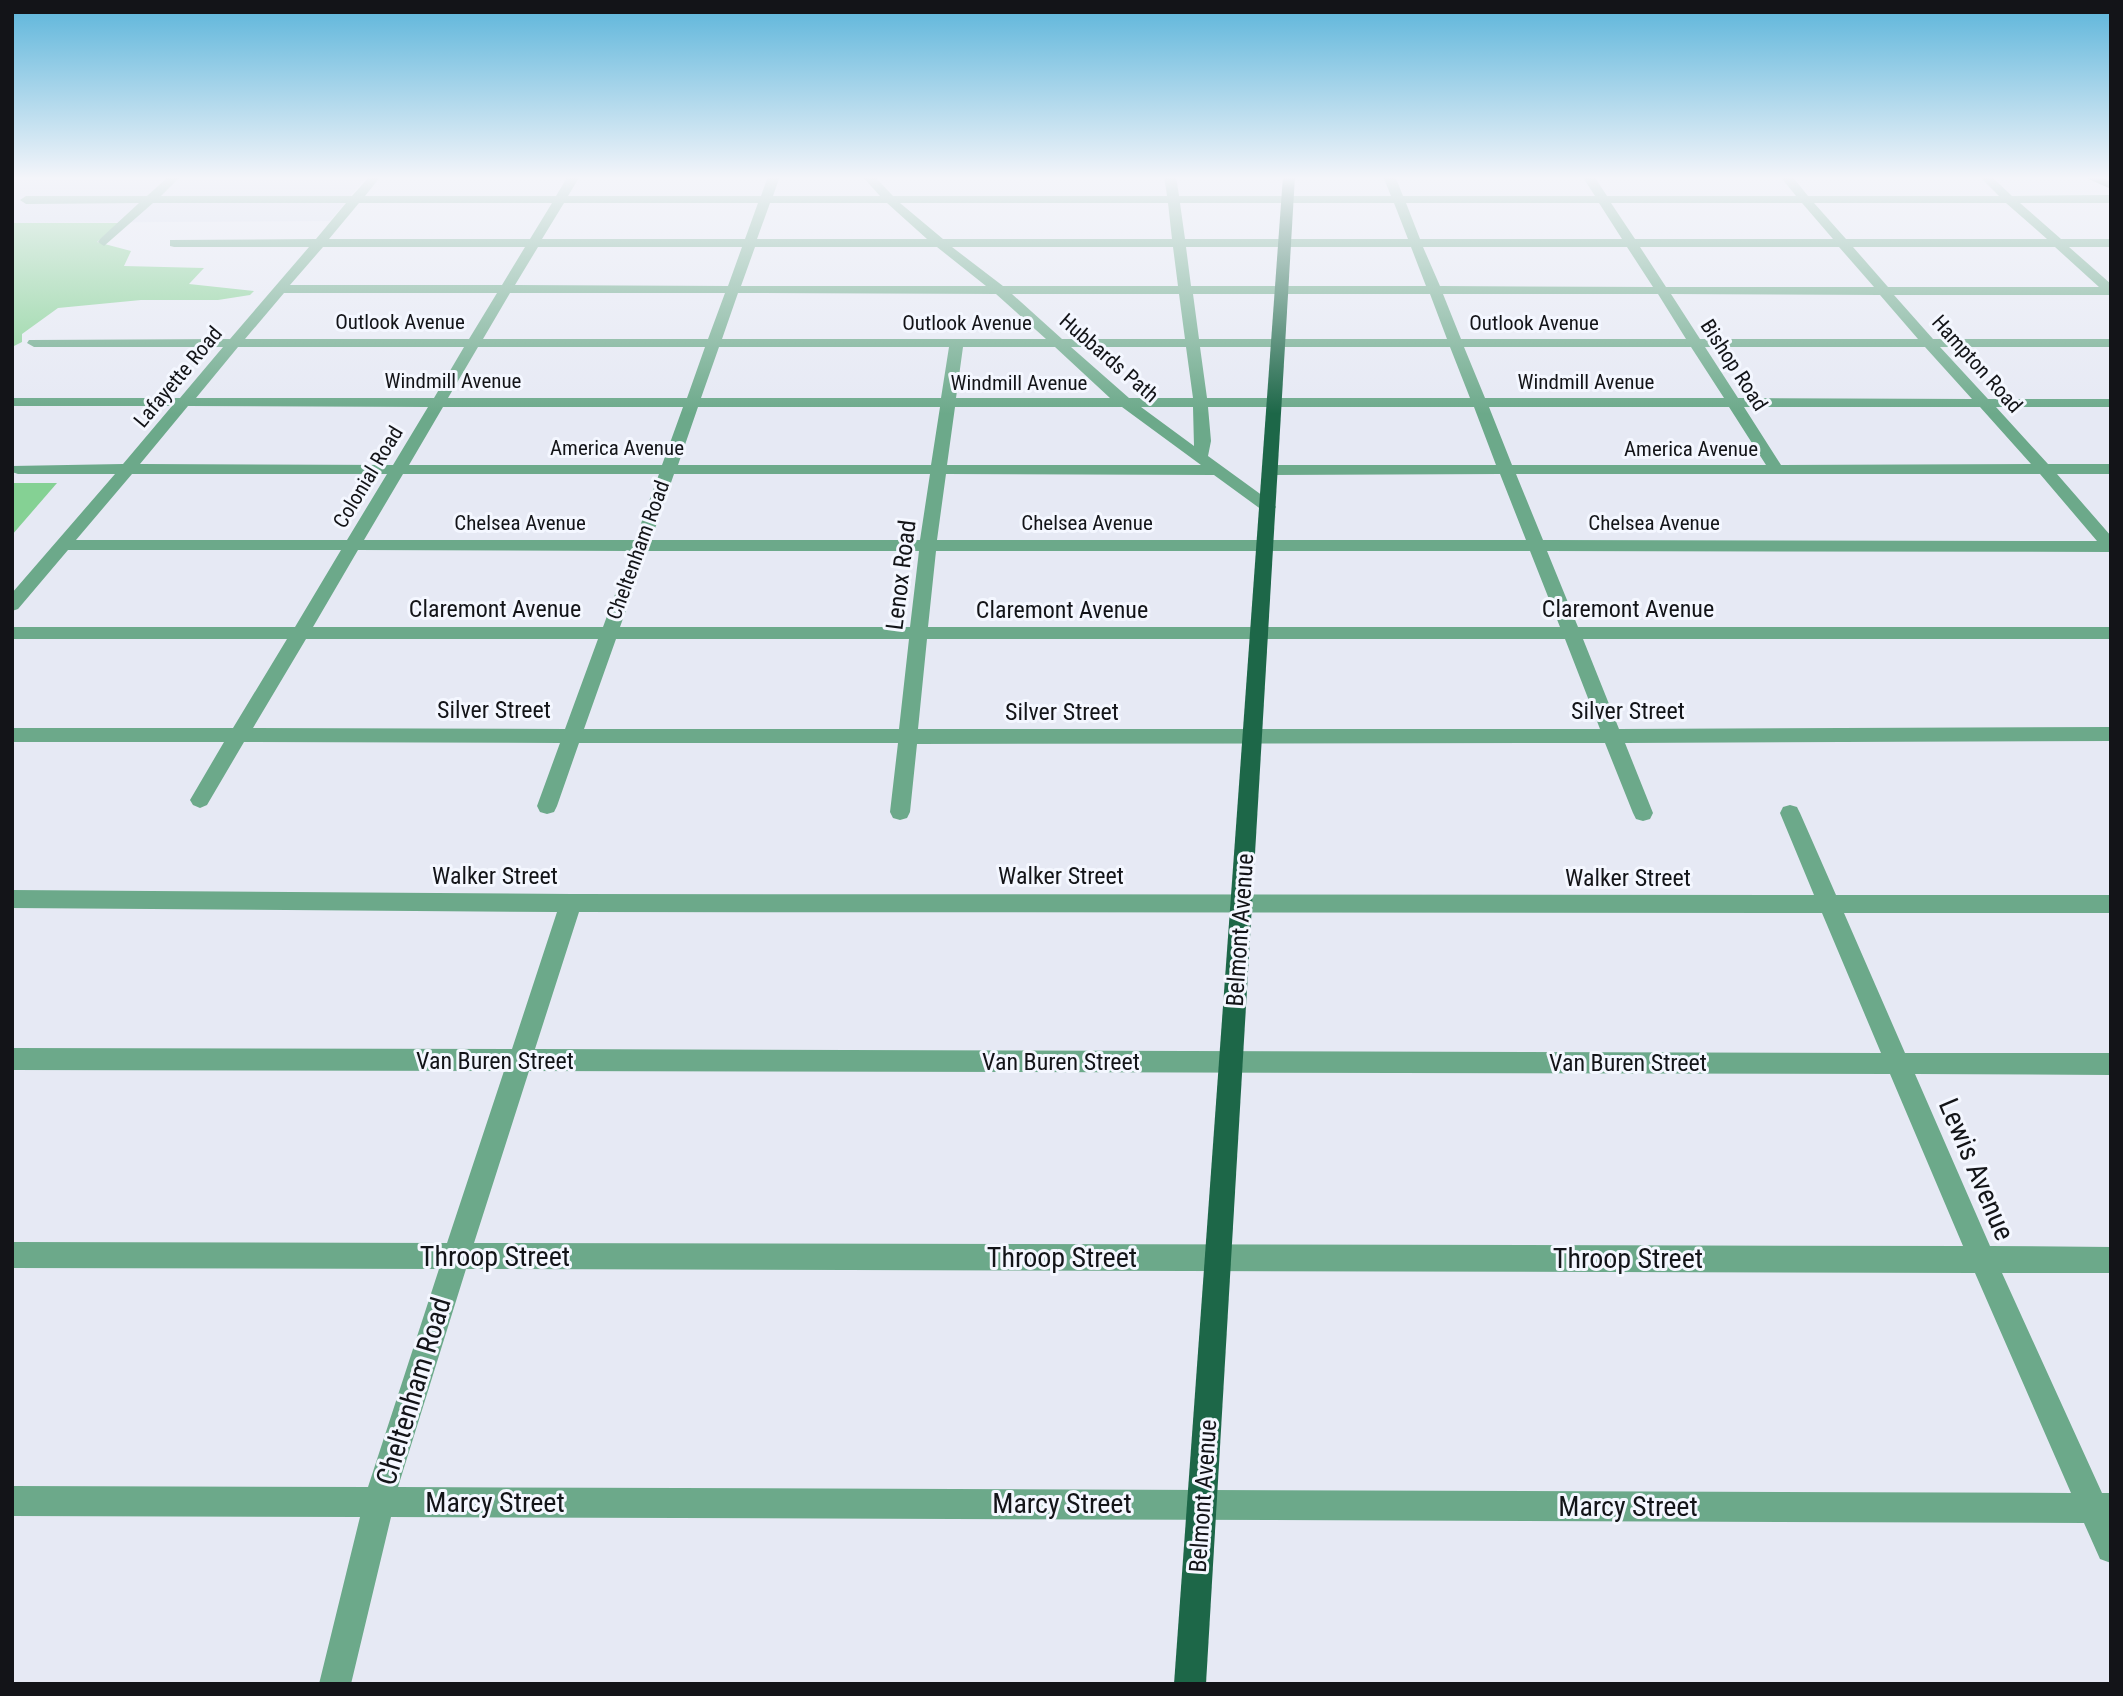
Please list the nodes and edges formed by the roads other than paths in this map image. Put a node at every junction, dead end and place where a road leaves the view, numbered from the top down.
1 (309, 255) edge
2 (527, 255) edge
3 (747, 255) edge
4 (955, 255) edge
5 (1181, 255) edge
6 (1283, 255) edge
7 (1421, 255) edge
8 (1640, 255) edge
9 (1853, 255) edge
10 (2071, 255) edge
11 (280, 289) junction
12 (505, 290) junction
13 (1883, 290) junction
14 (1000, 291) junction
15 (1185, 291) junction
16 (1281, 291) junction
17 (1436, 291) junction
18 (1662, 291) junction
19 (2111, 291) edge
20 (734, 292) junction
21 (34, 343) dead end
22 (235, 343) junction
23 (473, 343) junction
24 (1695, 343) junction
25 (1928, 343) junction
26 (2111, 343) edge
27 (715, 344) junction
28 (956, 344) junction
29 (1059, 344) junction
30 (1194, 344) junction
31 (1278, 344) junction
32 (1456, 344) junction
33 (12, 402) edge
34 (184, 402) junction
35 (438, 402) junction
36 (690, 402) junction
37 (1201, 403) junction
38 (1275, 403) junction
39 (1480, 403) junction
40 (1734, 403) junction
41 (1985, 403) junction
42 (2111, 403) edge
43 (948, 404) junction
44 (1125, 404) junction
45 (1200, 458) junction
46 (128, 469) junction
47 (398, 469) junction
48 (667, 469) junction
49 (2044, 469) junction
50 (18, 470) dead end
51 (1216, 470) junction
52 (1270, 470) junction
53 (1508, 470) junction
54 (1777, 470) junction
55 (2111, 470) edge
56 (940, 471) junction
57 (1268, 507) junction
58 (64, 545) junction
59 (352, 545) junction
60 (928, 545) junction
61 (639, 546) junction
62 (1538, 546) junction
63 (2110, 546) edge
64 (1264, 547) junction
65 (12, 605) edge
66 (299, 632) junction
67 (12, 633) edge
68 (608, 633) junction
69 (2111, 633) edge
70 (919, 634) junction
71 (1259, 634) junction
72 (1572, 634) junction
73 (2111, 734) edge
74 (12, 735) edge
75 (237, 735) junction
76 (573, 735) junction
77 (1612, 735) junction
78 (908, 736) junction
79 (1253, 737) junction
80 (200, 800) dead end
81 (547, 806) dead end
82 (900, 811) dead end
83 (1643, 813) dead end
84 (1790, 813) dead end
85 (12, 899) edge
86 (1242, 902) junction
87 (570, 903) junction
88 (1829, 904) junction
89 (2111, 904) edge
90 (12, 1059) edge
91 (517, 1061) junction
92 (1232, 1063) junction
93 (1897, 1064) junction
94 (2111, 1064) edge
95 (12, 1255) edge
96 (454, 1256) junction
97 (1219, 1257) junction
98 (1982, 1259) junction
99 (2111, 1260) edge
100 (12, 1501) edge
101 (379, 1502) junction
102 (1202, 1504) junction
103 (2102, 1508) edge
104 (2111, 1548) edge
105 (335, 1684) edge
106 (1190, 1684) edge

1 - 11 street, Lafayette Road
2 - 12 street, Colonial Road
3 - 20 street, Cheltenham Road
4 - 14 street, Hubbards Path
5 - 15 street
6 - 16 main road, Belmont Avenue
7 - 17 street
8 - 18 street, Bishop Road
9 - 13 street, Hampton Road
10 - 19 street
11 - 12 street
11 - 22 street, Lafayette Road
12 - 20 street
12 - 23 street, Colonial Road
13 - 18 street
13 - 19 street
13 - 25 street, Hampton Road
14 - 15 street
14 - 20 street
14 - 29 street, Hubbards Path
15 - 16 street
15 - 30 street
16 - 17 street
16 - 31 main road, Belmont Avenue
17 - 18 street
17 - 32 street
18 - 24 street, Bishop Road
20 - 27 street, Cheltenham Road
21 - 22 street, Outlook Avenue
22 - 23 street, Outlook Avenue
22 - 34 street, Lafayette Road
23 - 27 street, Outlook Avenue
23 - 35 street, Colonial Road
24 - 25 street, Outlook Avenue
24 - 32 street, Outlook Avenue
24 - 40 street, Bishop Road
25 - 26 street, Outlook Avenue
25 - 41 street, Hampton Road
27 - 28 street, Outlook Avenue
27 - 36 street, Cheltenham Road
28 - 29 street, Outlook Avenue
28 - 43 street, Lenox Road
29 - 30 street, Outlook Avenue
29 - 44 street, Hubbards Path
30 - 31 street, Outlook Avenue
30 - 37 street
31 - 32 street, Outlook Avenue
31 - 38 main road, Belmont Avenue
32 - 39 street
33 - 34 street, Windmill Avenue
34 - 35 street, Windmill Avenue
34 - 46 street, Lafayette Road
35 - 36 street, Windmill Avenue
35 - 47 street, Colonial Road
36 - 43 street, Windmill Avenue
36 - 48 street, Cheltenham Road
37 - 38 street, Windmill Avenue
37 - 44 street, Windmill Avenue
37 - 45 street
38 - 39 street, Windmill Avenue
38 - 52 main road, Belmont Avenue
39 - 40 street, Windmill Avenue
39 - 53 street
40 - 41 street, Windmill Avenue
40 - 54 street, Bishop Road
41 - 42 street, Windmill Avenue
41 - 49 street, Hampton Road
43 - 44 street, Windmill Avenue
43 - 56 street, Lenox Road
44 - 45 street, Hubbards Path
45 - 51 street, Hubbards Path
46 - 47 street, America Avenue
46 - 50 street, America Avenue
46 - 58 street, Lafayette Road
47 - 48 street, America Avenue
47 - 59 street, Colonial Road
48 - 56 street, America Avenue
48 - 61 street, Cheltenham Road
49 - 54 street, America Avenue
49 - 55 street, America Avenue
49 - 63 street, Hampton Road
51 - 56 street, America Avenue
51 - 57 street, Hubbards Path
52 - 53 street, America Avenue
52 - 57 main road, Belmont Avenue
53 - 54 street, America Avenue
53 - 62 street
56 - 60 street, Lenox Road
57 - 64 main road, Belmont Avenue
58 - 59 street, Chelsea Avenue
58 - 65 street, Lafayette Road
59 - 61 street, Chelsea Avenue
59 - 66 street, Colonial Road
60 - 61 street, Chelsea Avenue
60 - 64 street, Chelsea Avenue
60 - 70 street, Lenox Road
61 - 68 street, Cheltenham Road
62 - 63 street, Chelsea Avenue
62 - 64 street, Chelsea Avenue
62 - 72 street
64 - 71 main road, Belmont Avenue
66 - 67 street, Claremont Avenue
66 - 68 street, Claremont Avenue
66 - 75 street, Colonial Road
68 - 70 street, Claremont Avenue
68 - 76 street, Cheltenham Road
69 - 72 street, Claremont Avenue
70 - 71 street, Claremont Avenue
70 - 78 street, Lenox Road
71 - 72 street, Claremont Avenue
71 - 79 main road, Belmont Avenue
72 - 77 street
73 - 77 street, Silver Street
74 - 75 street, Silver Street
75 - 76 street, Silver Street
75 - 80 street, Colonial Road
76 - 78 street, Silver Street
76 - 81 street, Cheltenham Road
77 - 79 street, Silver Street
77 - 83 street
78 - 79 street, Silver Street
78 - 82 street, Lenox Road
79 - 86 main road, Belmont Avenue
84 - 88 street, Lewis Avenue
85 - 87 street, Walker Street
86 - 87 street, Walker Street
86 - 88 street, Walker Street
86 - 92 main road, Belmont Avenue
87 - 91 street, Cheltenham Road
88 - 89 street, Walker Street
88 - 93 street, Lewis Avenue
90 - 91 street, Van Buren Street
91 - 92 street, Van Buren Street
91 - 96 street, Cheltenham Road
92 - 93 street, Van Buren Street
92 - 97 main road, Belmont Avenue
93 - 94 street, Van Buren Street
93 - 98 street, Lewis Avenue
95 - 96 street, Throop Street
96 - 97 street, Throop Street
96 - 101 street, Cheltenham Road
97 - 98 street, Throop Street
97 - 102 main road, Belmont Avenue
98 - 99 street, Throop Street
98 - 103 street, Lewis Avenue
100 - 101 street, Marcy Street
101 - 102 street, Marcy Street
101 - 105 street, Cheltenham Road
102 - 103 street, Marcy Street
102 - 106 main road, Belmont Avenue
103 - 104 street, Lewis Avenue

